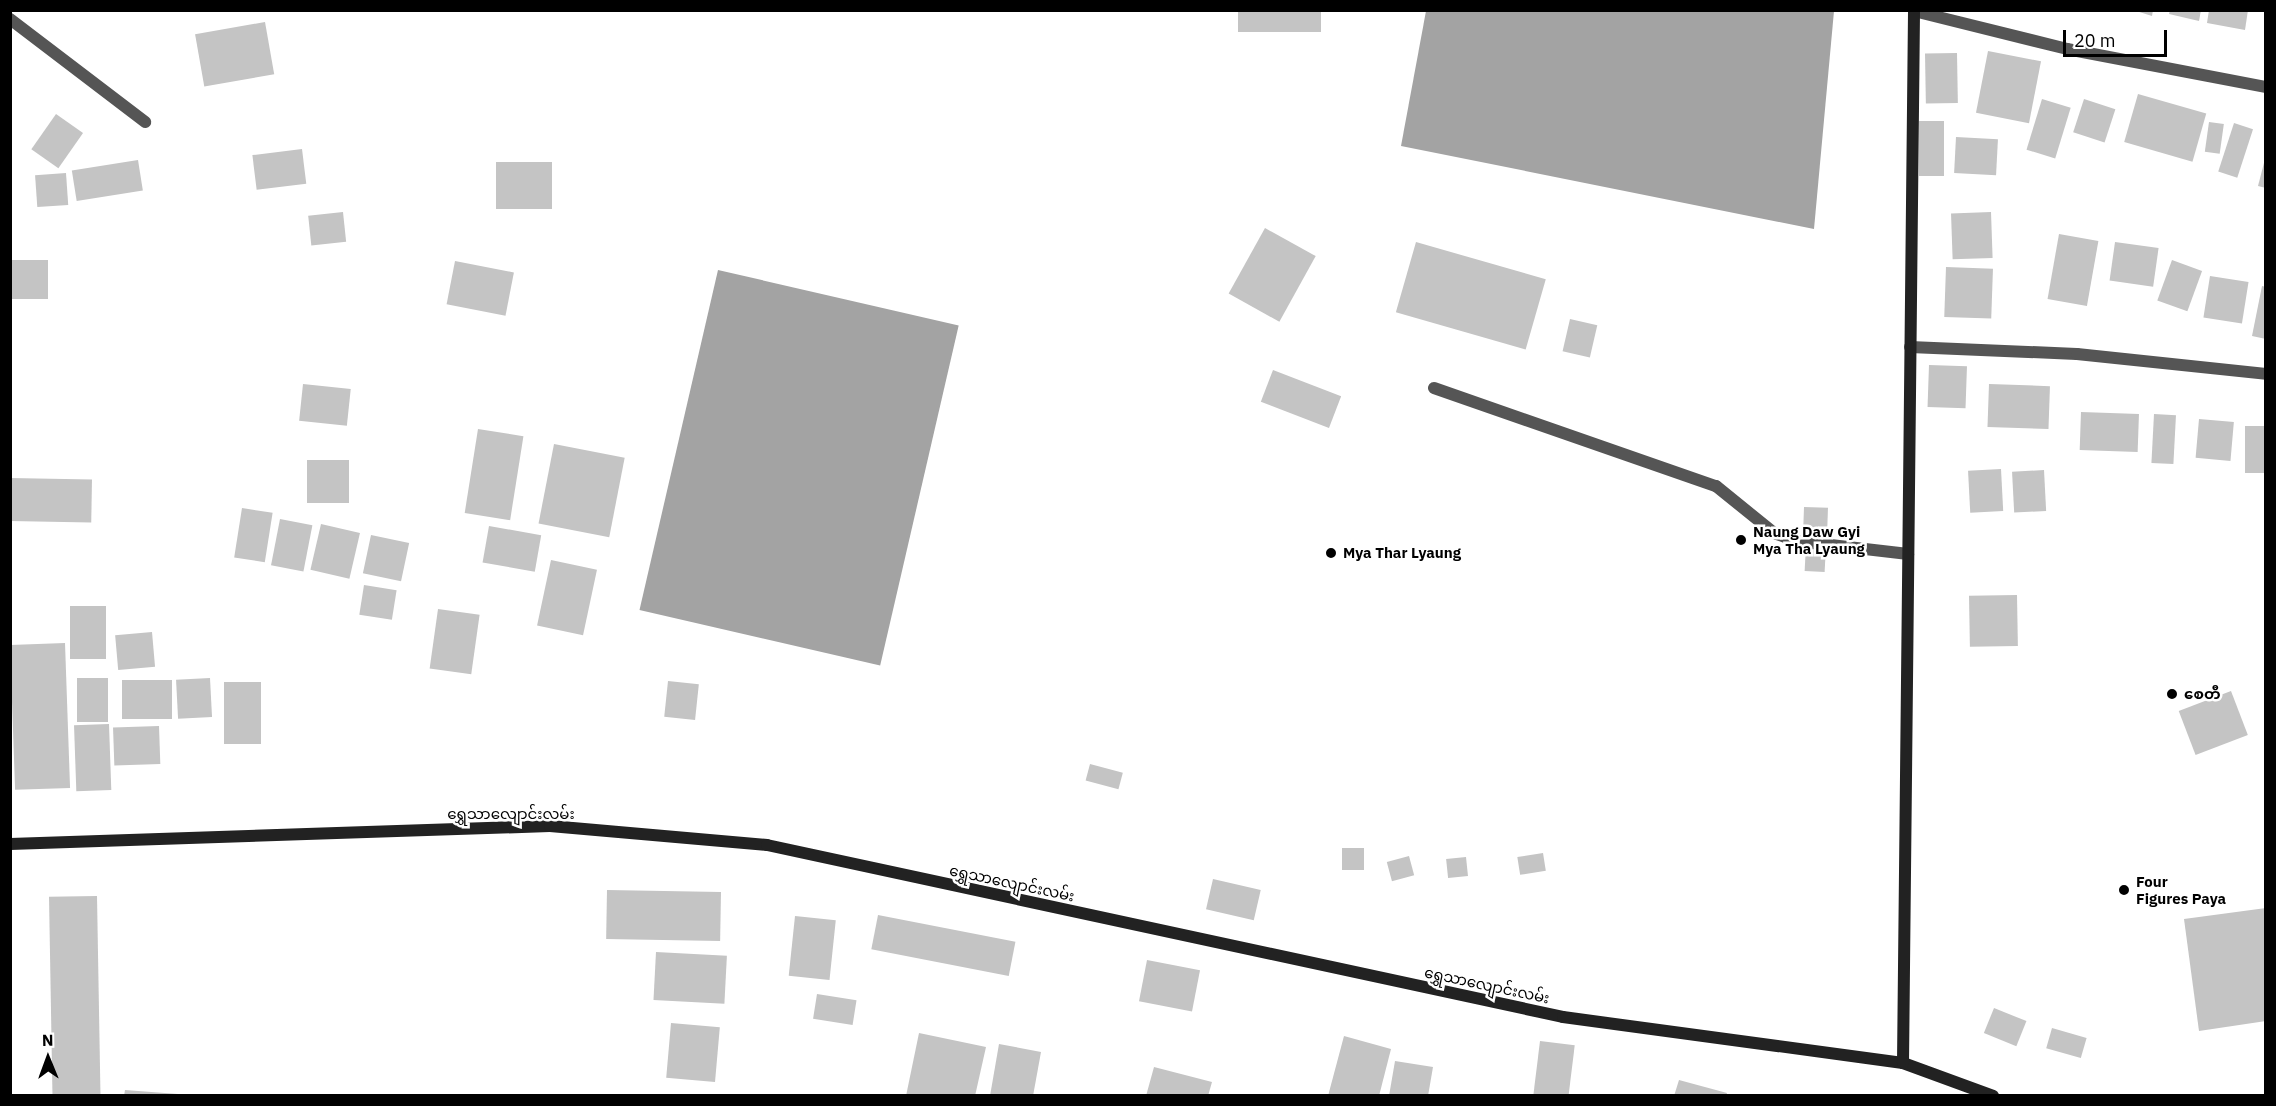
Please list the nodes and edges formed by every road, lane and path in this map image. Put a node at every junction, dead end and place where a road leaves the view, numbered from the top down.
1 (1914, 11) edge
2 (10, 19) edge
3 (2265, 87) edge
4 (145, 122) dead end
5 (1910, 347) junction
6 (2265, 374) edge
7 (1434, 388) dead end
8 (1908, 554) junction
9 (10, 844) edge
10 (1903, 1063) junction
11 (1993, 1095) edge

1 - 3 street
1 - 5 street
2 - 4 street
5 - 6 street
5 - 8 street
7 - 8 street
8 - 10 street
9 - 10 street, ရွှေသာလျောင်းလမ်း
10 - 11 street, ရွှေသာလျောင်းလမ်း

